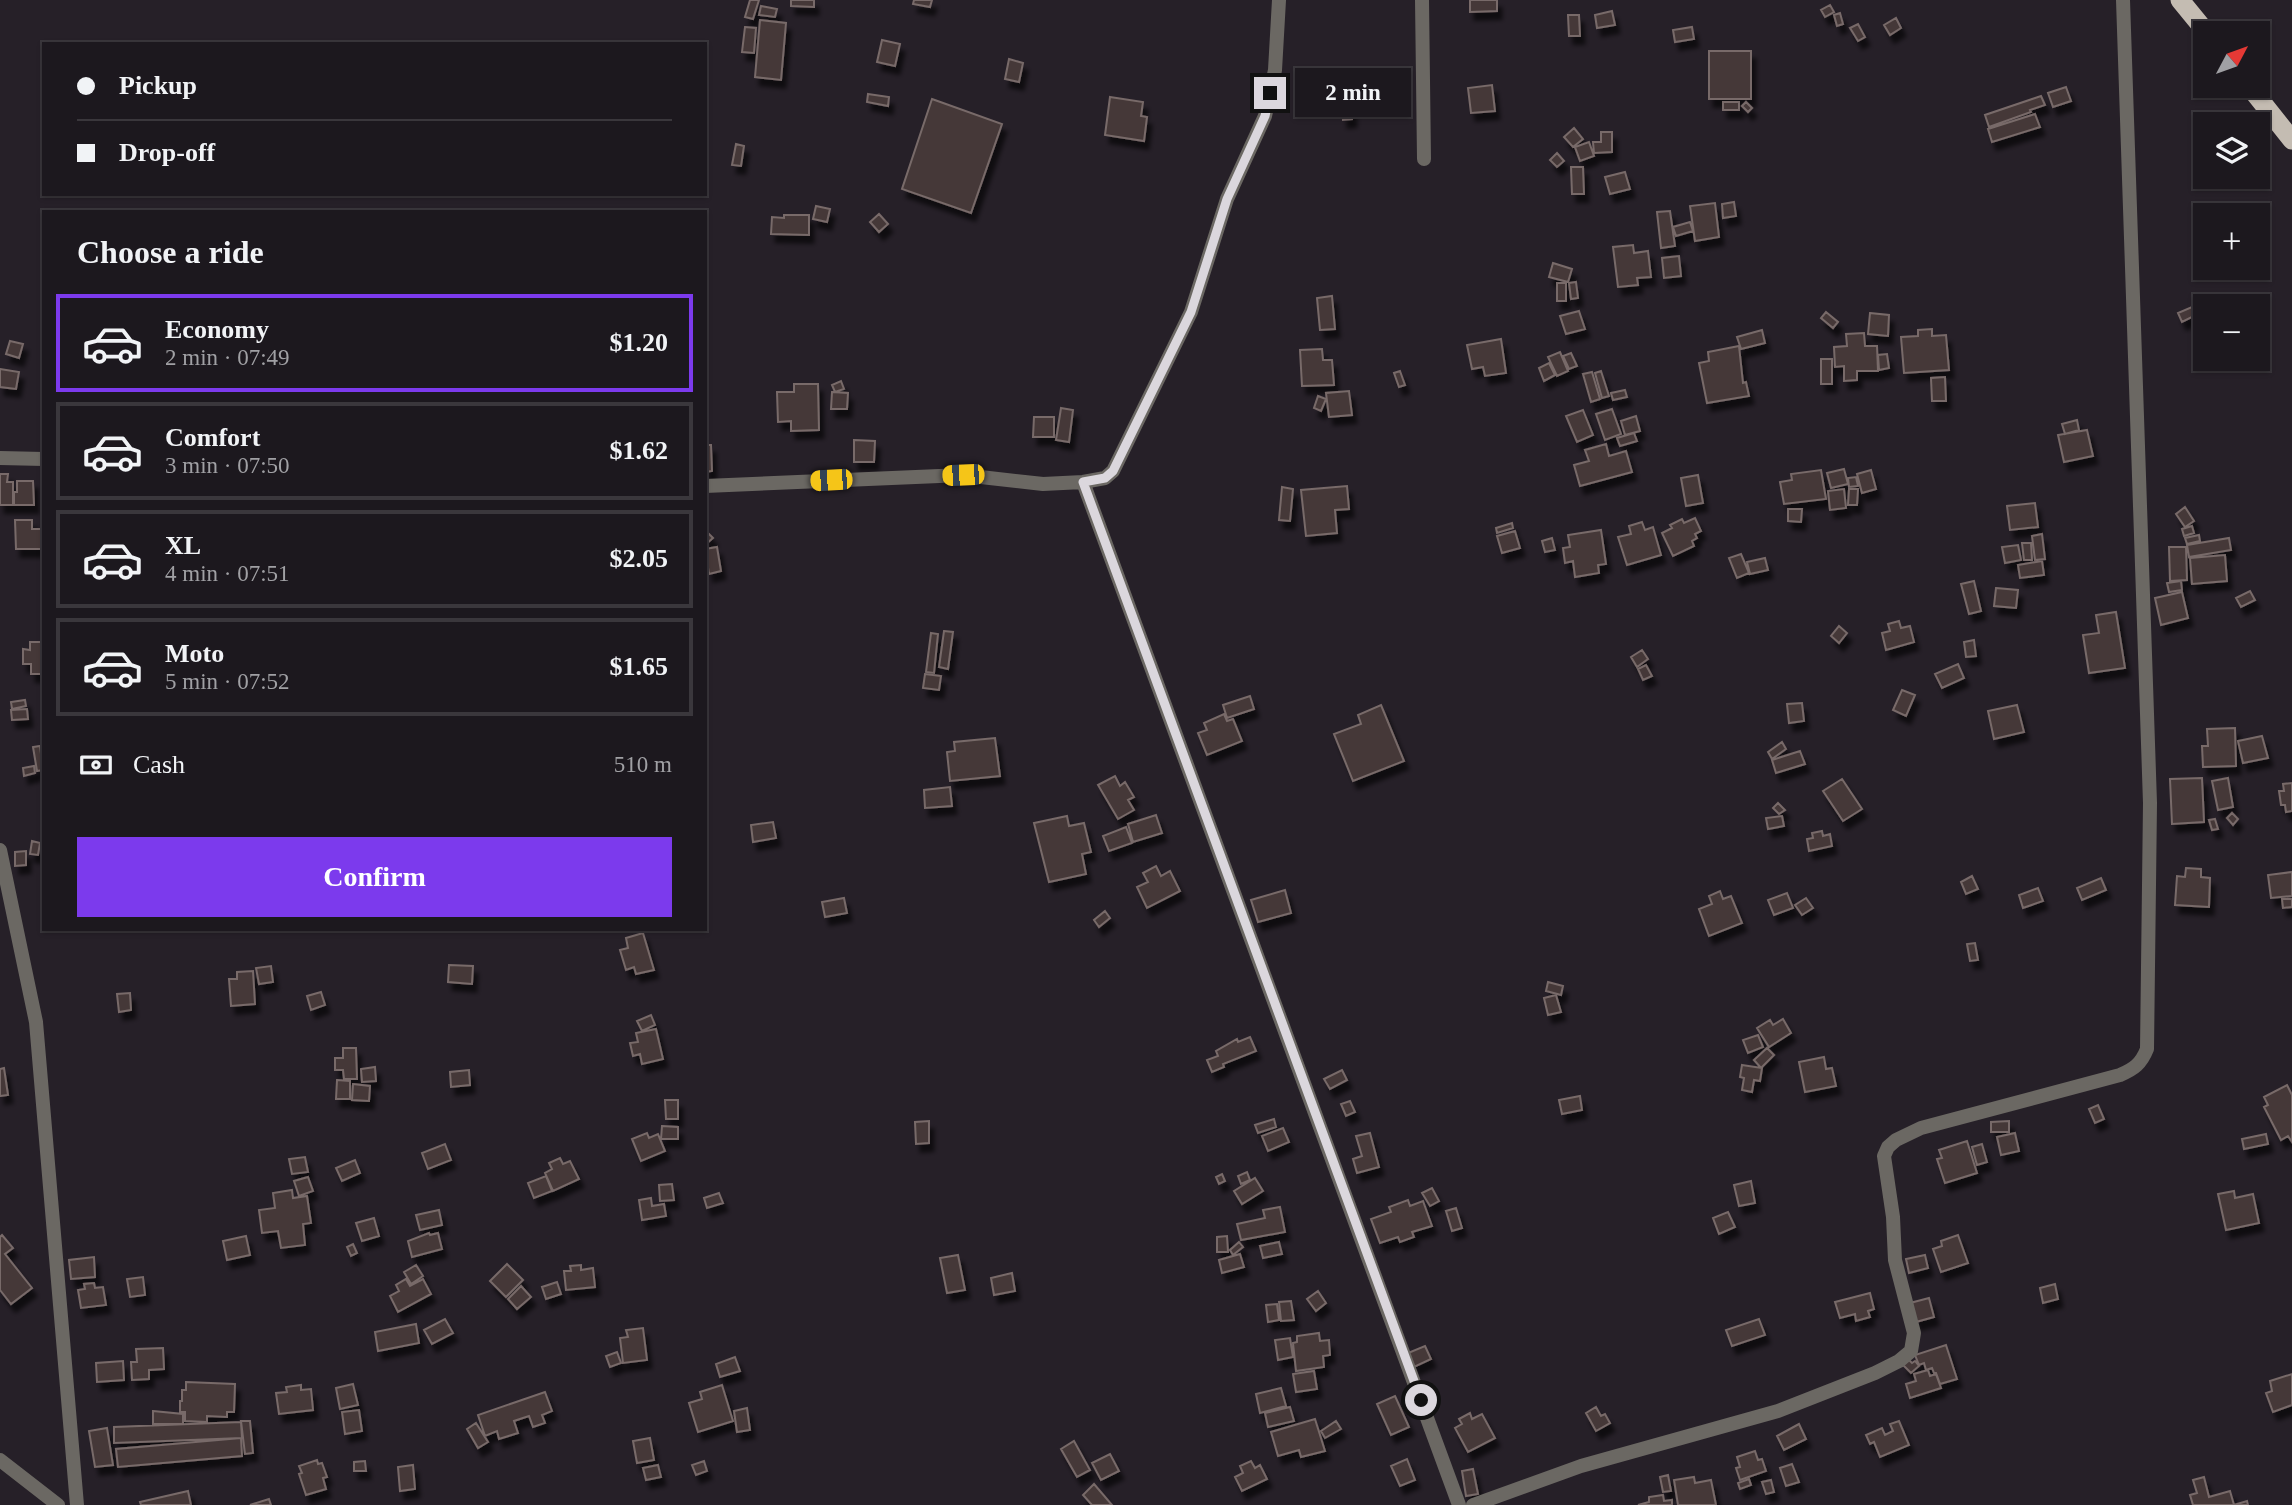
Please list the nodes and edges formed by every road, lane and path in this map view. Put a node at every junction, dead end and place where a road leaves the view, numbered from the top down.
1 (1279, 0) edge
2 (1422, 0) edge
3 (2123, 0) edge
4 (2180, 0) edge
5 (2197, 21) edge
6 (2259, 98) edge
7 (2292, 140) edge
8 (1424, 159) dead end
9 (0, 458) edge
10 (42, 459) edge
11 (1083, 482) junction
12 (707, 485) edge
13 (0, 850) edge
14 (0, 1460) edge
15 (58, 1505) edge
16 (77, 1505) edge
17 (1459, 1505) edge
18 (1474, 1505) edge

1 - 11 street
2 - 8 street
3 - 18 street
4 - 5 highway
6 - 7 highway
9 - 10 street
11 - 12 street
11 - 17 street
13 - 16 street
14 - 15 street

